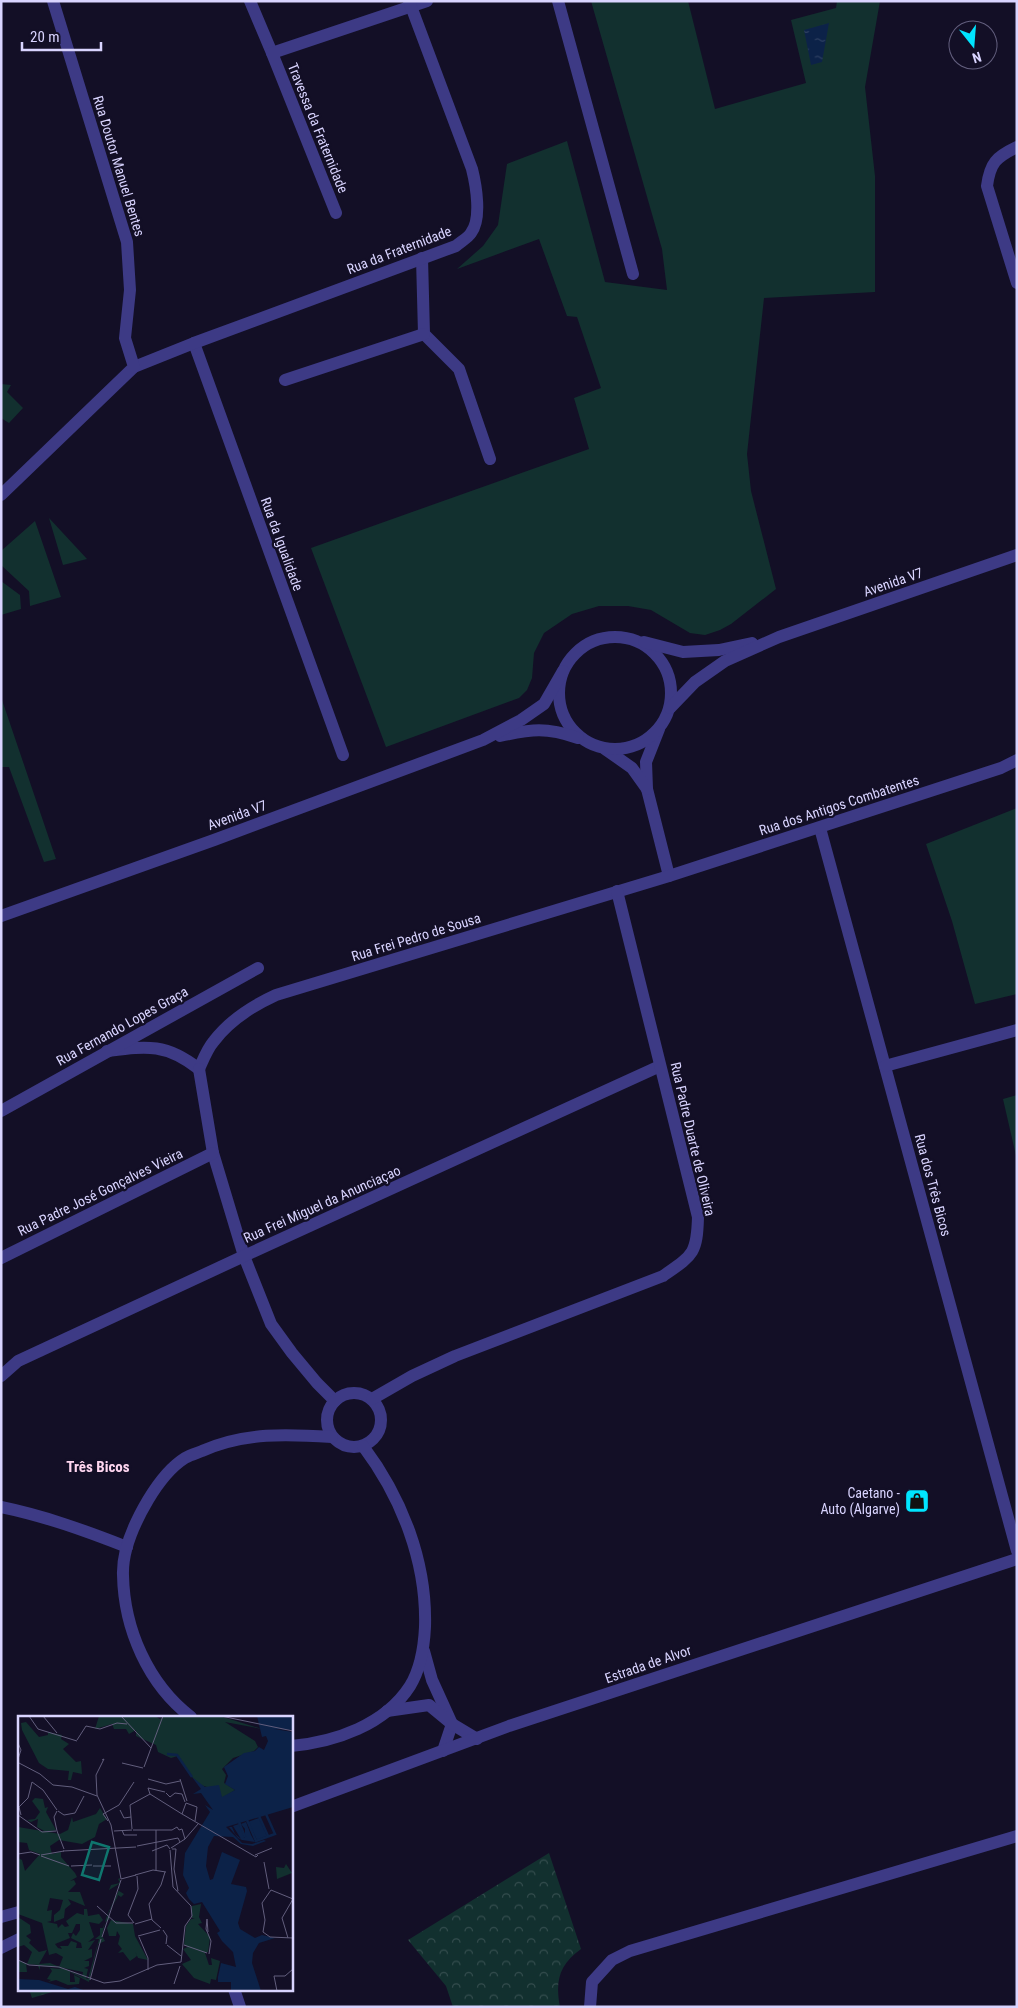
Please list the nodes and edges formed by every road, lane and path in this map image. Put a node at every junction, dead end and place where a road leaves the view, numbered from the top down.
1 (53, 1) edge
2 (250, 1) edge
3 (427, 1) edge
4 (558, 1) edge
5 (410, 4) edge
6 (272, 53) junction
7 (1017, 146) edge
8 (336, 213) dead end
9 (422, 258) junction
10 (633, 274) dead end
11 (1017, 283) edge
12 (424, 334) junction
13 (194, 343) junction
14 (134, 367) junction
15 (285, 380) dead end
16 (490, 459) dead end
17 (1, 495) edge
18 (1017, 555) edge
19 (779, 637) junction
20 (625, 638) junction
21 (563, 671) junction
22 (670, 708) junction
23 (659, 729) junction
24 (483, 740) junction
25 (584, 740) junction
26 (605, 749) junction
27 (343, 755) dead end
28 (1017, 760) edge
29 (647, 789) junction
30 (820, 828) junction
31 (670, 876) junction
32 (617, 891) junction
33 (1, 916) edge
34 (258, 968) dead end
35 (1017, 1030) edge
36 (107, 1051) junction
37 (660, 1066) junction
38 (885, 1066) junction
39 (199, 1069) junction
40 (1, 1111) edge
41 (213, 1154) junction
42 (244, 1256) junction
43 (1, 1258) edge
44 (1, 1376) edge
45 (372, 1399) junction
46 (335, 1400) junction
47 (332, 1437) junction
48 (363, 1446) junction
49 (1, 1507) edge
50 (127, 1547) junction
51 (1017, 1551) edge
52 (1017, 1559) edge
53 (424, 1648) junction
54 (387, 1711) junction
55 (190, 1716) edge
56 (452, 1724) junction
57 (477, 1739) junction
58 (292, 1746) edge
59 (443, 1751) junction
60 (292, 1807) edge
61 (1017, 1836) edge
62 (18, 1912) edge
63 (1, 1917) edge
64 (18, 1940) edge
65 (1, 1948) edge
66 (234, 1990) edge
67 (240, 2007) edge
68 (590, 2007) edge

1 - 14 street, Rua Doutor Manuel Bentes
2 - 6 street, Travessa da Fraternidade
3 - 5 street, Travessa da Fraternidade
4 - 10 street
5 - 6 street, Travessa da Fraternidade
5 - 9 street, Rua da Fraternidade
6 - 8 street, Travessa da Fraternidade
7 - 11 street
9 - 12 street
9 - 13 street, Rua da Fraternidade
12 - 15 street
12 - 16 street
13 - 14 street, Rua da Fraternidade
13 - 27 street, Rua da Igualidade
14 - 17 street
18 - 19 street, Avenida V7
19 - 20 street, Avenida V7
19 - 22 street, Avenida V7
20 - 21 street
20 - 22 street
21 - 24 street, Avenida V7
21 - 25 street
22 - 23 street
23 - 26 street
23 - 29 street
24 - 25 street, Avenida V7
24 - 33 street, Avenida V7
25 - 26 street
26 - 29 street
28 - 30 street, Rua dos Antigos Combatentes
29 - 31 street
30 - 31 street, Rua dos Antigos Combatentes
30 - 38 street, Rua dos Três Bicos
31 - 32 street, Rua Frei Pedro de Sousa
32 - 37 street, Rua Padre Duarte de Oliveira
32 - 39 street, Rua Frei Pedro de Sousa
34 - 36 street, Rua Fernando Lopes Graça
35 - 38 street
36 - 39 street
36 - 40 street, Rua Fernando Lopes Graça
37 - 42 street, Rua Frei Miguel da Anunciaçao
37 - 45 street, Rua Padre Duarte de Oliveira
38 - 51 street, Rua dos Três Bicos
39 - 41 street
41 - 42 street
41 - 43 street, Rua Padre José Gonçalves Vieira
42 - 44 street, Rua Frei Miguel da Anunciaçao
42 - 46 street
45 - 46 street
45 - 48 street
46 - 47 street
47 - 48 street
47 - 50 street
48 - 53 street
49 - 50 street
50 - 55 street
52 - 57 street, Estrada de Alvor
53 - 54 street
53 - 56 street
54 - 56 street
54 - 58 street
56 - 57 street
56 - 59 street
57 - 59 street, Estrada de Alvor
59 - 60 street, Estrada de Alvor
61 - 68 street
62 - 63 street
64 - 65 street
66 - 67 street

